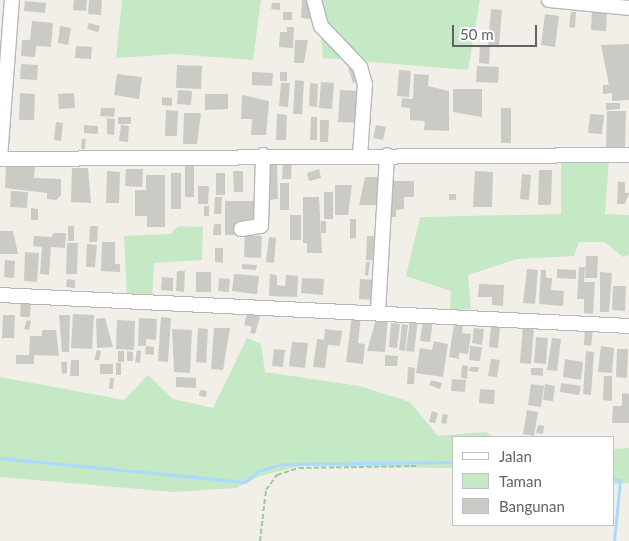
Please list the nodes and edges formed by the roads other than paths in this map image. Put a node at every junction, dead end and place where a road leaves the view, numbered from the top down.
1 (12, 0) edge
2 (314, 0) edge
3 (549, 0) edge
4 (590, 2) edge
5 (629, 8) edge
6 (264, 155) junction
7 (360, 155) junction
8 (387, 155) junction
9 (629, 155) edge
10 (0, 158) edge
11 (241, 229) dead end
12 (0, 295) edge
13 (378, 312) junction
14 (629, 326) edge

1 - 10 street
2 - 7 street
3 - 4 street
4 - 5 street
6 - 7 street
6 - 10 street
6 - 11 street
7 - 8 street
8 - 9 street
8 - 13 street
12 - 13 street
13 - 14 street

